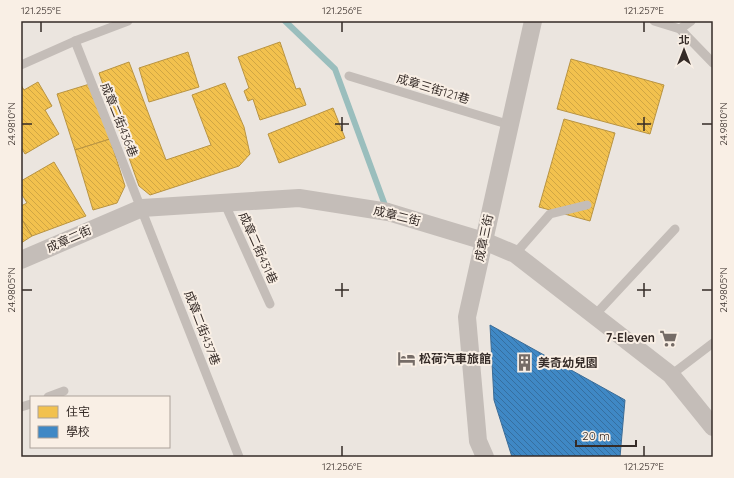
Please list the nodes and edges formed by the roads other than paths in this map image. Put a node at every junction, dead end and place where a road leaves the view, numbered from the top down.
1 (128, 21) edge
2 (533, 21) edge
3 (654, 21) edge
4 (690, 21) edge
5 (680, 29) junction
6 (75, 41) junction
7 (713, 63) edge
8 (21, 65) edge
9 (349, 76) dead end
10 (510, 125) junction
11 (224, 202) junction
12 (587, 204) dead end
13 (142, 208) junction
14 (675, 229) dead end
15 (484, 241) junction
16 (515, 254) junction
17 (21, 260) edge
18 (270, 304) dead end
19 (595, 315) junction
20 (713, 343) edge
21 (671, 375) junction
22 (64, 391) dead end
23 (51, 396) edge
24 (713, 426) edge
25 (239, 457) edge
26 (484, 457) edge

1 - 6 lane
2 - 10 street, 成章三街
3 - 5 lane
4 - 5 lane
5 - 7 lane
6 - 8 lane
6 - 13 lane, 成章二街436巷
9 - 10 lane, 成章三街121巷
10 - 15 street, 成章三街
11 - 13 street, 成章二街
11 - 15 street, 成章二街
11 - 18 lane, 成章二街431巷
12 - 16 lane
13 - 17 street, 成章二街
13 - 25 lane, 成章二街437巷
14 - 19 lane
15 - 16 street, 成章二街
15 - 26 street, 成章三街
16 - 19 street, 成章二街
19 - 21 street, 成章二街
20 - 21 lane
21 - 24 street, 成章二街
22 - 23 lane

